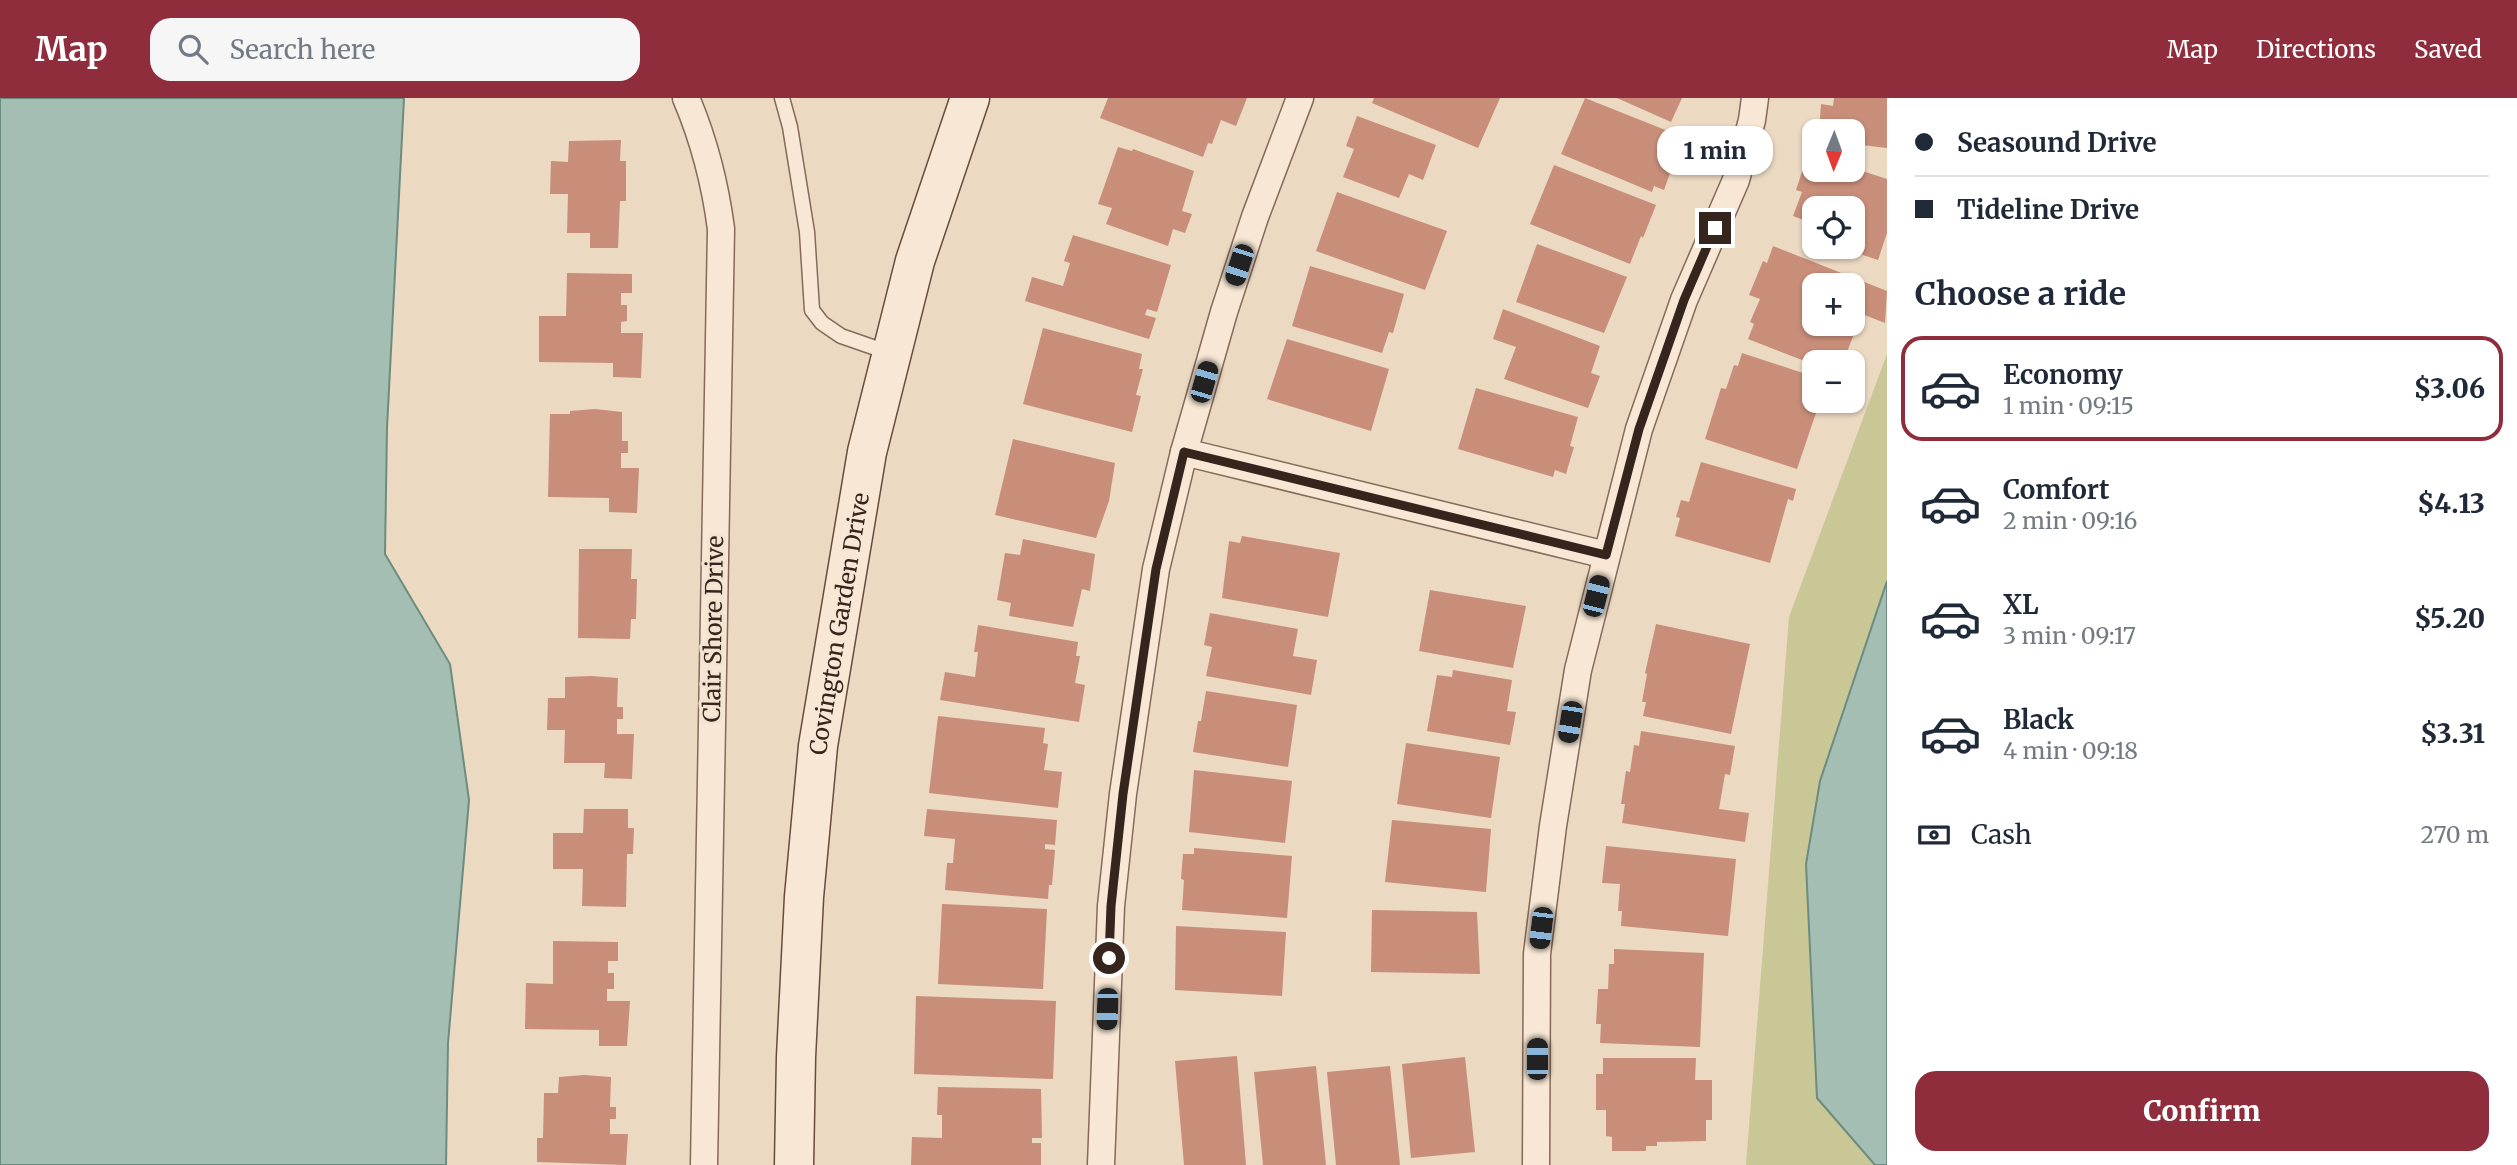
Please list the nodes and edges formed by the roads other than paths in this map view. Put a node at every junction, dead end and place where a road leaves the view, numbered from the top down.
1 (686, 98) edge
2 (782, 98) edge
3 (970, 98) edge
4 (1300, 98) edge
5 (1755, 98) edge
6 (891, 353) junction
7 (1184, 452) junction
8 (1606, 555) junction
9 (704, 1165) edge
10 (794, 1165) edge
11 (1101, 1165) edge
12 (1536, 1165) edge

1 - 9 street, Clair Shore Drive
2 - 6 lane
3 - 6 street, Covington Garden Drive
4 - 7 street
5 - 8 street
6 - 10 street, Covington Garden Drive
7 - 8 street
7 - 11 street
8 - 12 street

